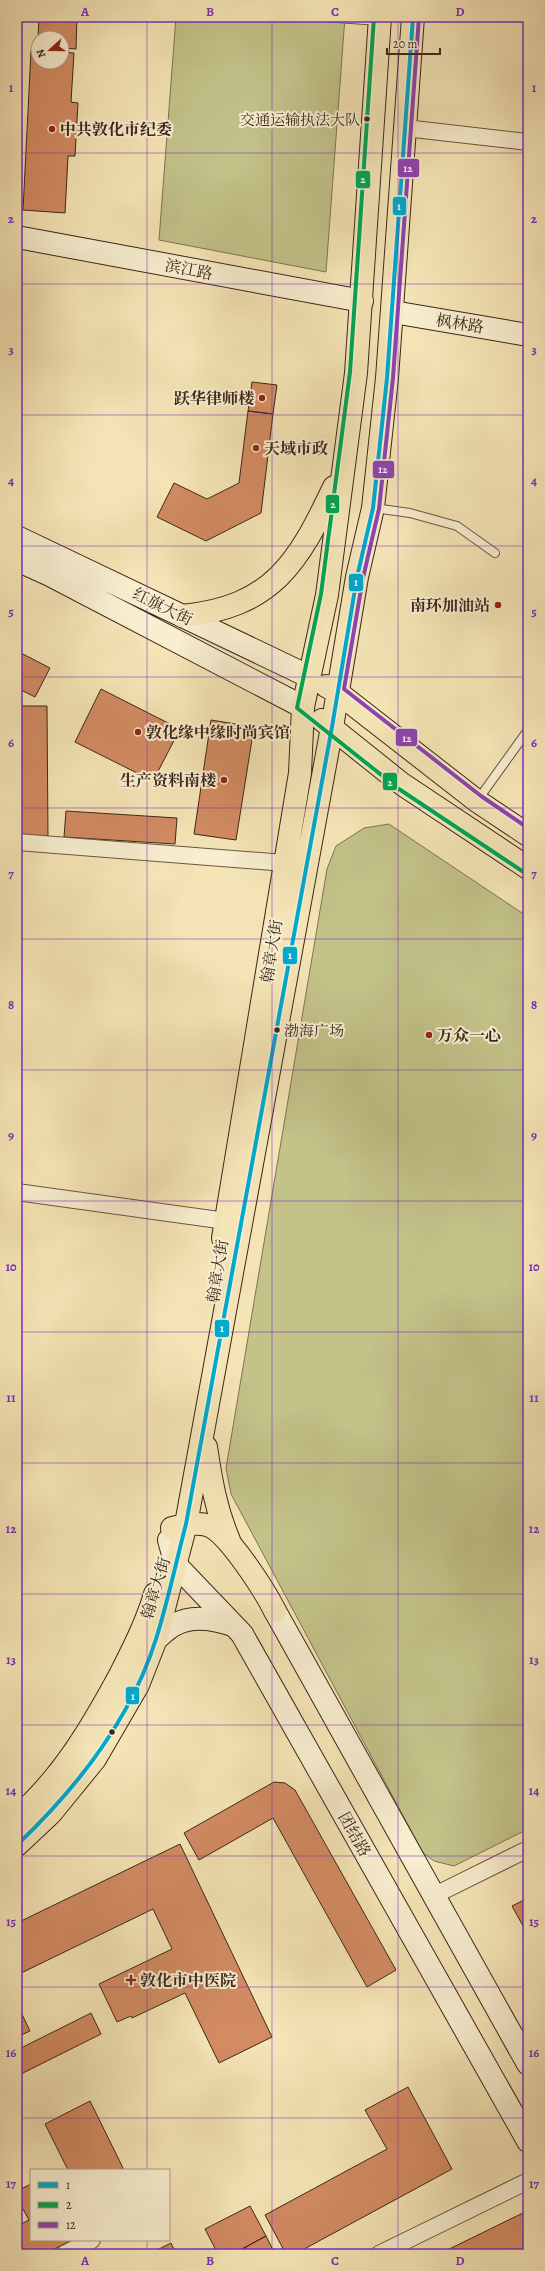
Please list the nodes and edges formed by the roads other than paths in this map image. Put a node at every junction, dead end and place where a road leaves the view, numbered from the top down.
1 (323, 17) edge
2 (413, 17) edge
3 (380, 19) edge
4 (405, 128) junction
5 (528, 142) edge
6 (17, 237) edge
7 (362, 301) junction
8 (393, 312) junction
9 (528, 335) edge
10 (343, 470) junction
11 (373, 508) junction
12 (17, 537) edge
13 (495, 553) dead end
14 (17, 560) edge
15 (182, 616) junction
16 (308, 676) junction
17 (337, 692) junction
18 (303, 707) junction
19 (332, 727) junction
20 (528, 730) edge
21 (477, 801) junction
22 (528, 835) edge
23 (17, 842) edge
24 (285, 863) junction
25 (528, 868) edge
26 (17, 1192) edge
27 (226, 1221) junction
28 (204, 1427) junction
29 (176, 1531) junction
30 (233, 1548) junction
31 (176, 1565) junction
32 (233, 1625) junction
33 (156, 1639) junction
34 (17, 1818) edge
35 (17, 1845) edge
36 (528, 1849) edge
37 (433, 1896) junction
38 (528, 2064) edge
39 (528, 2141) edge
40 (528, 2181) edge
41 (90, 2241) edge
42 (64, 2254) edge
43 (379, 2254) edge

1 - 3 lane
2 - 4 main road, 翰章大街
3 - 7 main road, 翰章大街
4 - 5 street
4 - 8 main road, 翰章大街
6 - 7 main road, 滨江路
7 - 10 main road, 翰章大街
8 - 9 main road, 枫林路
8 - 11 main road, 翰章大街
10 - 15 main road
10 - 16 main road, 翰章大街
11 - 13 lane
11 - 17 main road, 翰章大街
12 - 15 main road, 红旗大街
14 - 18 main road, 红旗大街
15 - 16 main road, 红旗大街
16 - 17 main road
16 - 18 main road, 翰章大街
17 - 19 main road, 翰章大街
17 - 21 main road
18 - 19 main road
18 - 24 main road, 翰章大街
19 - 25 main road
19 - 28 main road, 翰章大街
20 - 21 lane
21 - 22 main road
23 - 24 street
24 - 27 main road, 翰章大街
26 - 27 street
27 - 29 main road, 翰章大街
28 - 29 main road, 翰章大街
28 - 30 main road
29 - 30 main road
29 - 31 main road, 团结路
29 - 34 main road, 翰章大街
30 - 37 main road
31 - 32 main road, 团结路
31 - 33 main road, 翰章大街
32 - 33 main road
32 - 39 main road, 团结路
33 - 35 main road, 翰章大街
36 - 37 street
37 - 38 main road
40 - 43 street
41 - 42 street

